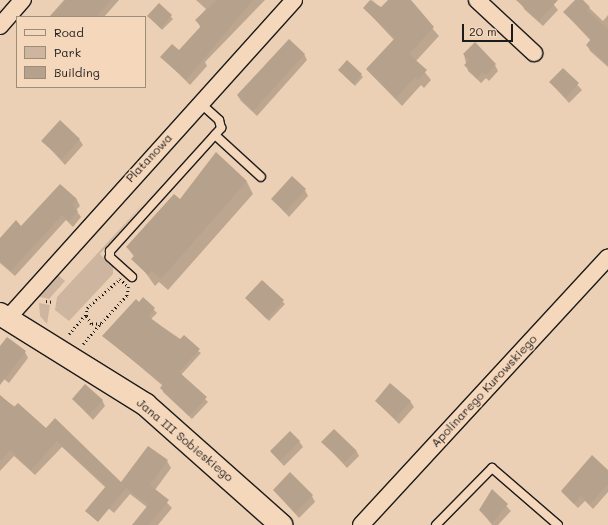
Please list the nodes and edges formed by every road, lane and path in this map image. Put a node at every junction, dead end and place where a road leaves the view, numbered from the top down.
1 (23, 0) edge
2 (294, 0) edge
3 (477, 0) edge
4 (0, 26) edge
5 (534, 53) dead end
6 (200, 103) junction
7 (215, 135) junction
8 (261, 177) dead end
9 (608, 257) edge
10 (132, 277) dead end
11 (86, 315) junction
12 (4, 316) edge
13 (99, 324) junction
14 (66, 338) dead end
15 (80, 347) dead end
16 (281, 525) edge
17 (361, 525) edge
18 (436, 525) edge
19 (558, 525) edge

1 - 4 street
2 - 6 street, Platanowa
3 - 5 street
6 - 7 lane
6 - 12 street, Platanowa
7 - 8 lane
7 - 10 lane
9 - 17 street, Apolinarego Kurowskiego
11 - 13 path
11 - 13 path
11 - 14 path
12 - 16 street, Jana III Sobieskiego
13 - 15 path
18 - 19 lane

